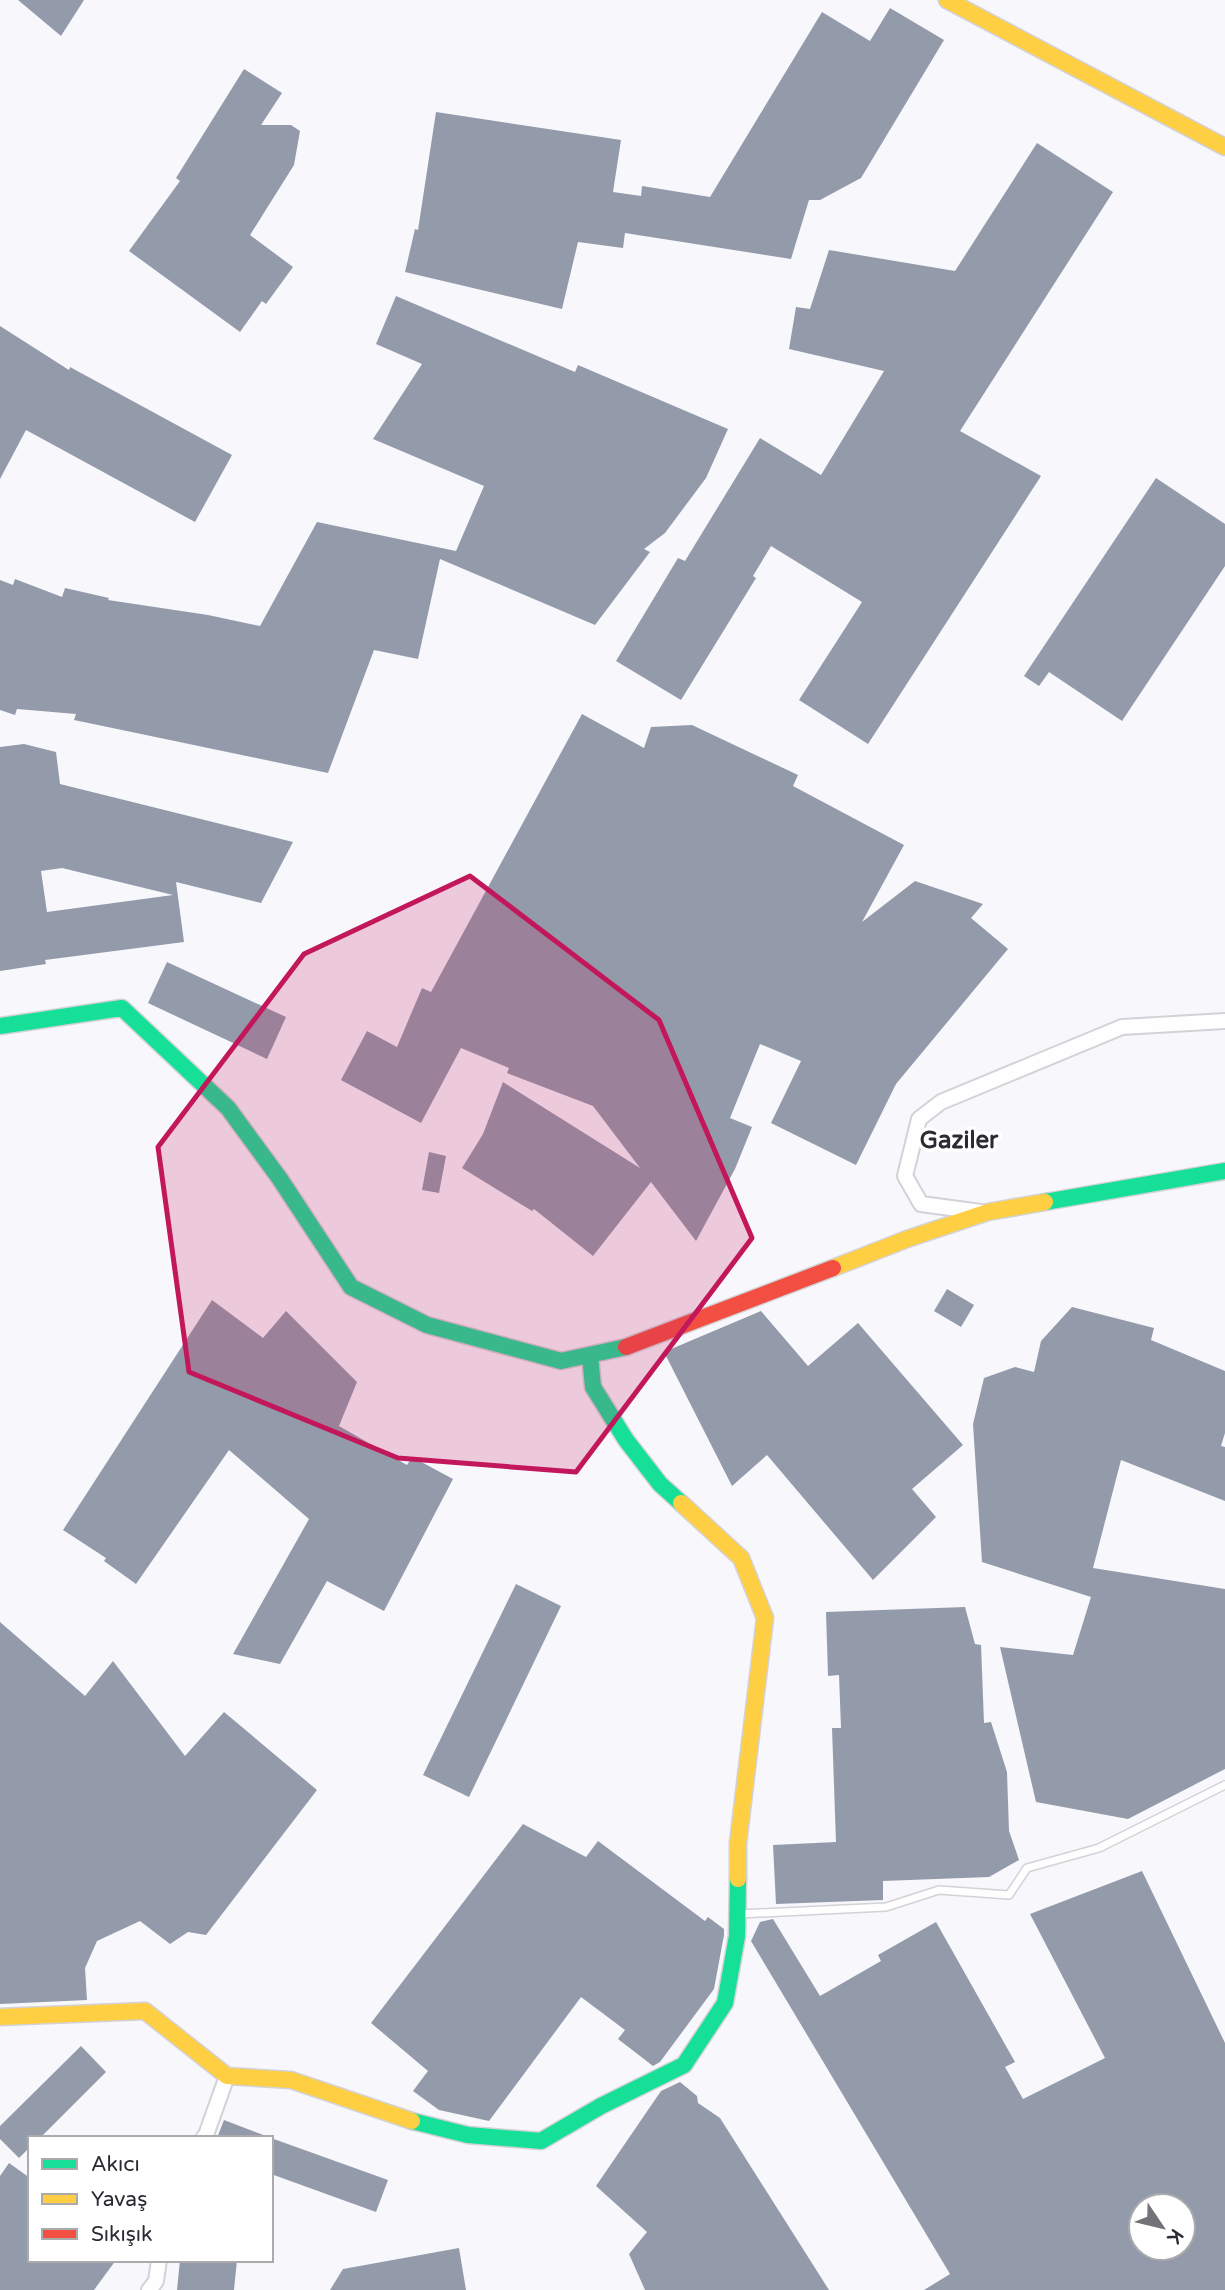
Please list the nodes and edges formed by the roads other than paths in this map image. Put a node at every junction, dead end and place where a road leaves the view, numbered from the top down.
1 (947, 0) edge
2 (1225, 148) edge
3 (1225, 1021) edge
4 (0, 1026) edge
5 (1225, 1171) edge
6 (988, 1212) junction
7 (590, 1356) junction
8 (1225, 1785) edge
9 (737, 1914) junction
10 (0, 2017) edge
11 (227, 2076) junction
12 (204, 2136) edge
13 (159, 2262) edge
14 (149, 2290) edge

1 - 2 street
3 - 6 street
4 - 7 street
5 - 6 street
6 - 7 street
7 - 9 street
8 - 9 lane
9 - 11 street
10 - 11 street
11 - 12 street
13 - 14 street

